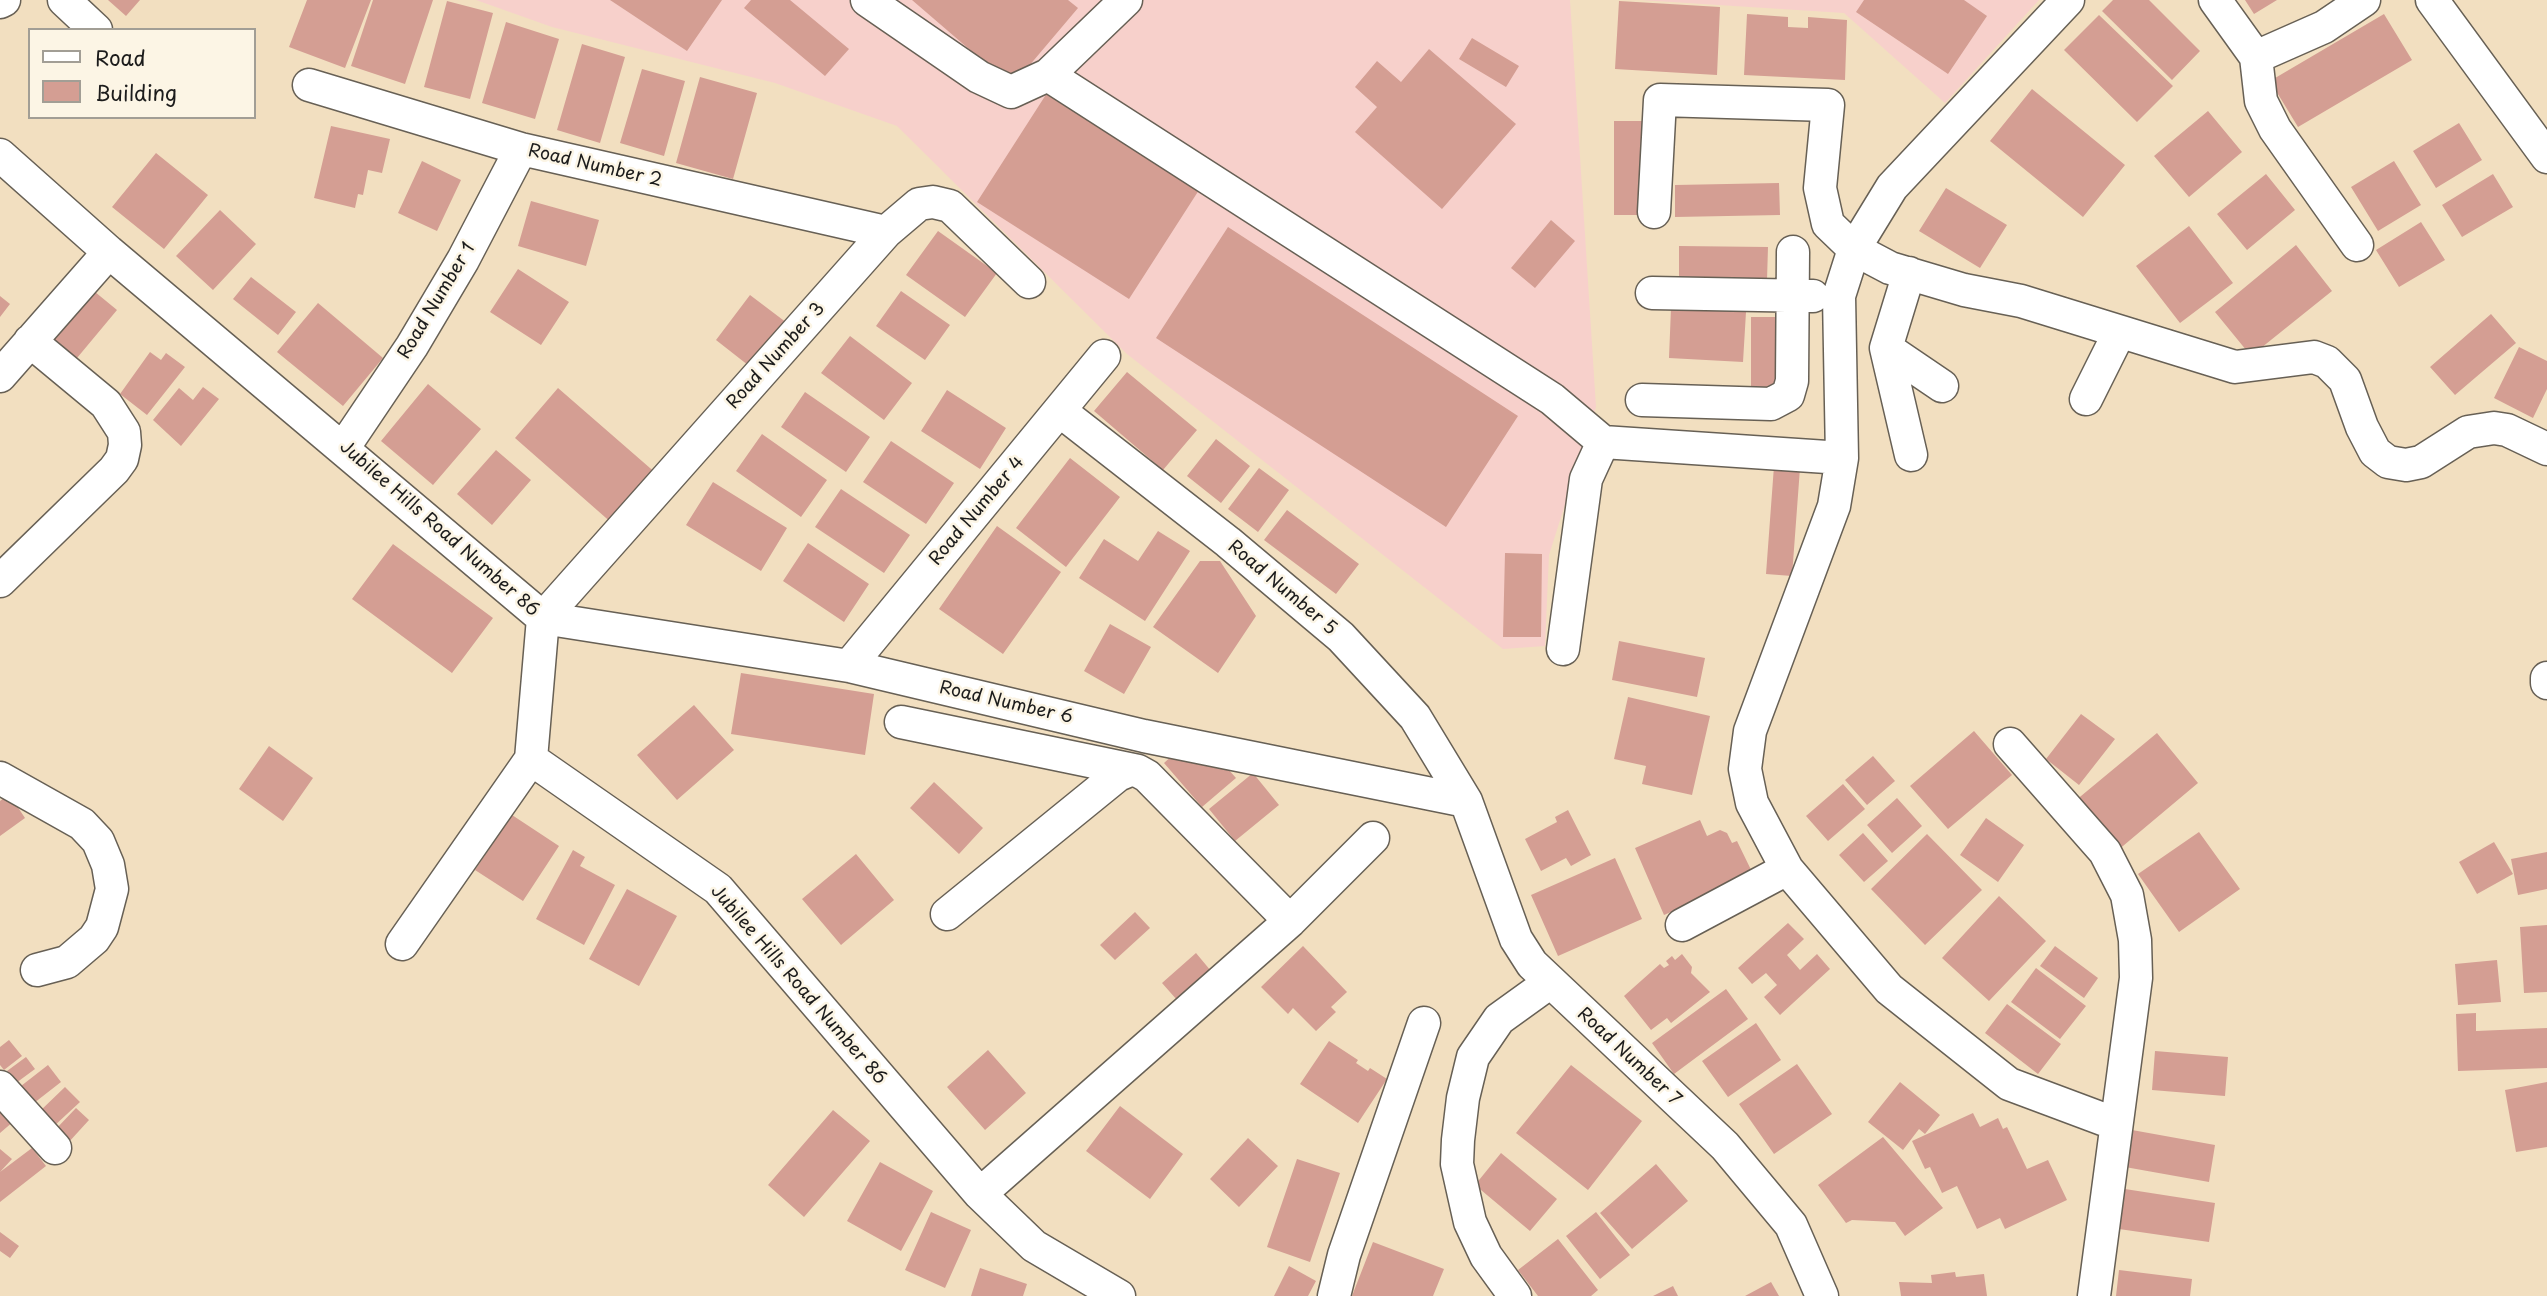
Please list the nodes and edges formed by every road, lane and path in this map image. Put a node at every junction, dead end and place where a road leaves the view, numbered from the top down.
1 (64, 0) edge
2 (867, 0) edge
3 (1126, 0) edge
4 (2068, 0) edge
5 (2215, 0) edge
6 (2364, 0) edge
7 (2432, 0) edge
8 (94, 28) edge
9 (2256, 57) junction
10 (1048, 75) junction
11 (309, 85) dead end
12 (521, 149) junction
13 (0, 155) edge
14 (2547, 157) edge
15 (1654, 212) dead end
16 (886, 232) junction
17 (2357, 245) dead end
18 (1854, 249) junction
19 (109, 252) junction
20 (1793, 252) dead end
21 (1909, 273) junction
22 (1029, 282) dead end
23 (1652, 293) dead end
24 (1793, 296) junction
25 (1839, 296) junction
26 (2119, 332) junction
27 (1886, 348) junction
28 (12, 352) edge
29 (1104, 356) dead end
30 (1942, 386) dead end
31 (2086, 399) dead end
32 (1060, 411) junction
33 (1603, 442) junction
34 (1670, 446) junction
35 (344, 447) junction
36 (2547, 449) edge
37 (1911, 455) dead end
38 (1842, 458) junction
39 (0, 581) edge
40 (543, 618) junction
41 (1563, 649) dead end
42 (849, 666) junction
43 (901, 722) dead end
44 (2010, 744) dead end
45 (531, 759) junction
46 (1130, 770) junction
47 (0, 778) edge
48 (1466, 801) junction
49 (1373, 838) dead end
50 (1787, 869) junction
51 (947, 914) dead end
52 (1290, 921) junction
53 (1682, 925) dead end
54 (402, 944) dead end
55 (37, 970) dead end
56 (1549, 983) junction
57 (1424, 1023) dead end
58 (0, 1087) edge
59 (2116, 1124) junction
60 (55, 1148) dead end
61 (980, 1194) junction
62 (1119, 1296) edge
63 (1334, 1296) edge
64 (1515, 1296) edge
65 (1822, 1296) edge
66 (2094, 1296) edge

1 - 8 street
2 - 10 street
3 - 10 street
4 - 18 street
5 - 9 street
6 - 9 street
7 - 14 street
9 - 17 street
10 - 33 street
11 - 12 street, Road Number 2
12 - 16 street, Road Number 2
12 - 35 street, Road Number 1
13 - 19 street, Jubilee Hills Road Number 86
15 - 18 street
16 - 22 street, Road Number 3
16 - 40 street, Road Number 3
18 - 21 street
18 - 25 street
19 - 28 street
19 - 35 street, Jubilee Hills Road Number 86
20 - 24 street
21 - 26 street
21 - 27 street
23 - 24 street
24 - 25 street
24 - 34 street
25 - 38 street
26 - 31 street
26 - 36 street
27 - 30 street
27 - 37 street
28 - 39 street
29 - 32 street, Road Number 4
32 - 42 street, Road Number 4
32 - 48 street, Road Number 5
33 - 34 street
33 - 41 street
34 - 38 street
35 - 40 street, Jubilee Hills Road Number 86
38 - 50 street
40 - 42 street, Road Number 6
40 - 45 street, Jubilee Hills Road Number 86
42 - 48 street, Road Number 6
43 - 46 street
44 - 59 street
45 - 54 street
45 - 61 street, Jubilee Hills Road Number 86
46 - 51 street
46 - 52 street
47 - 55 street
48 - 56 street, Road Number 7
49 - 52 street
50 - 53 street
50 - 59 street
52 - 61 street
56 - 64 street
56 - 65 street, Road Number 7
57 - 63 street
58 - 60 street
59 - 66 street
61 - 62 street, Jubilee Hills Road Number 86

